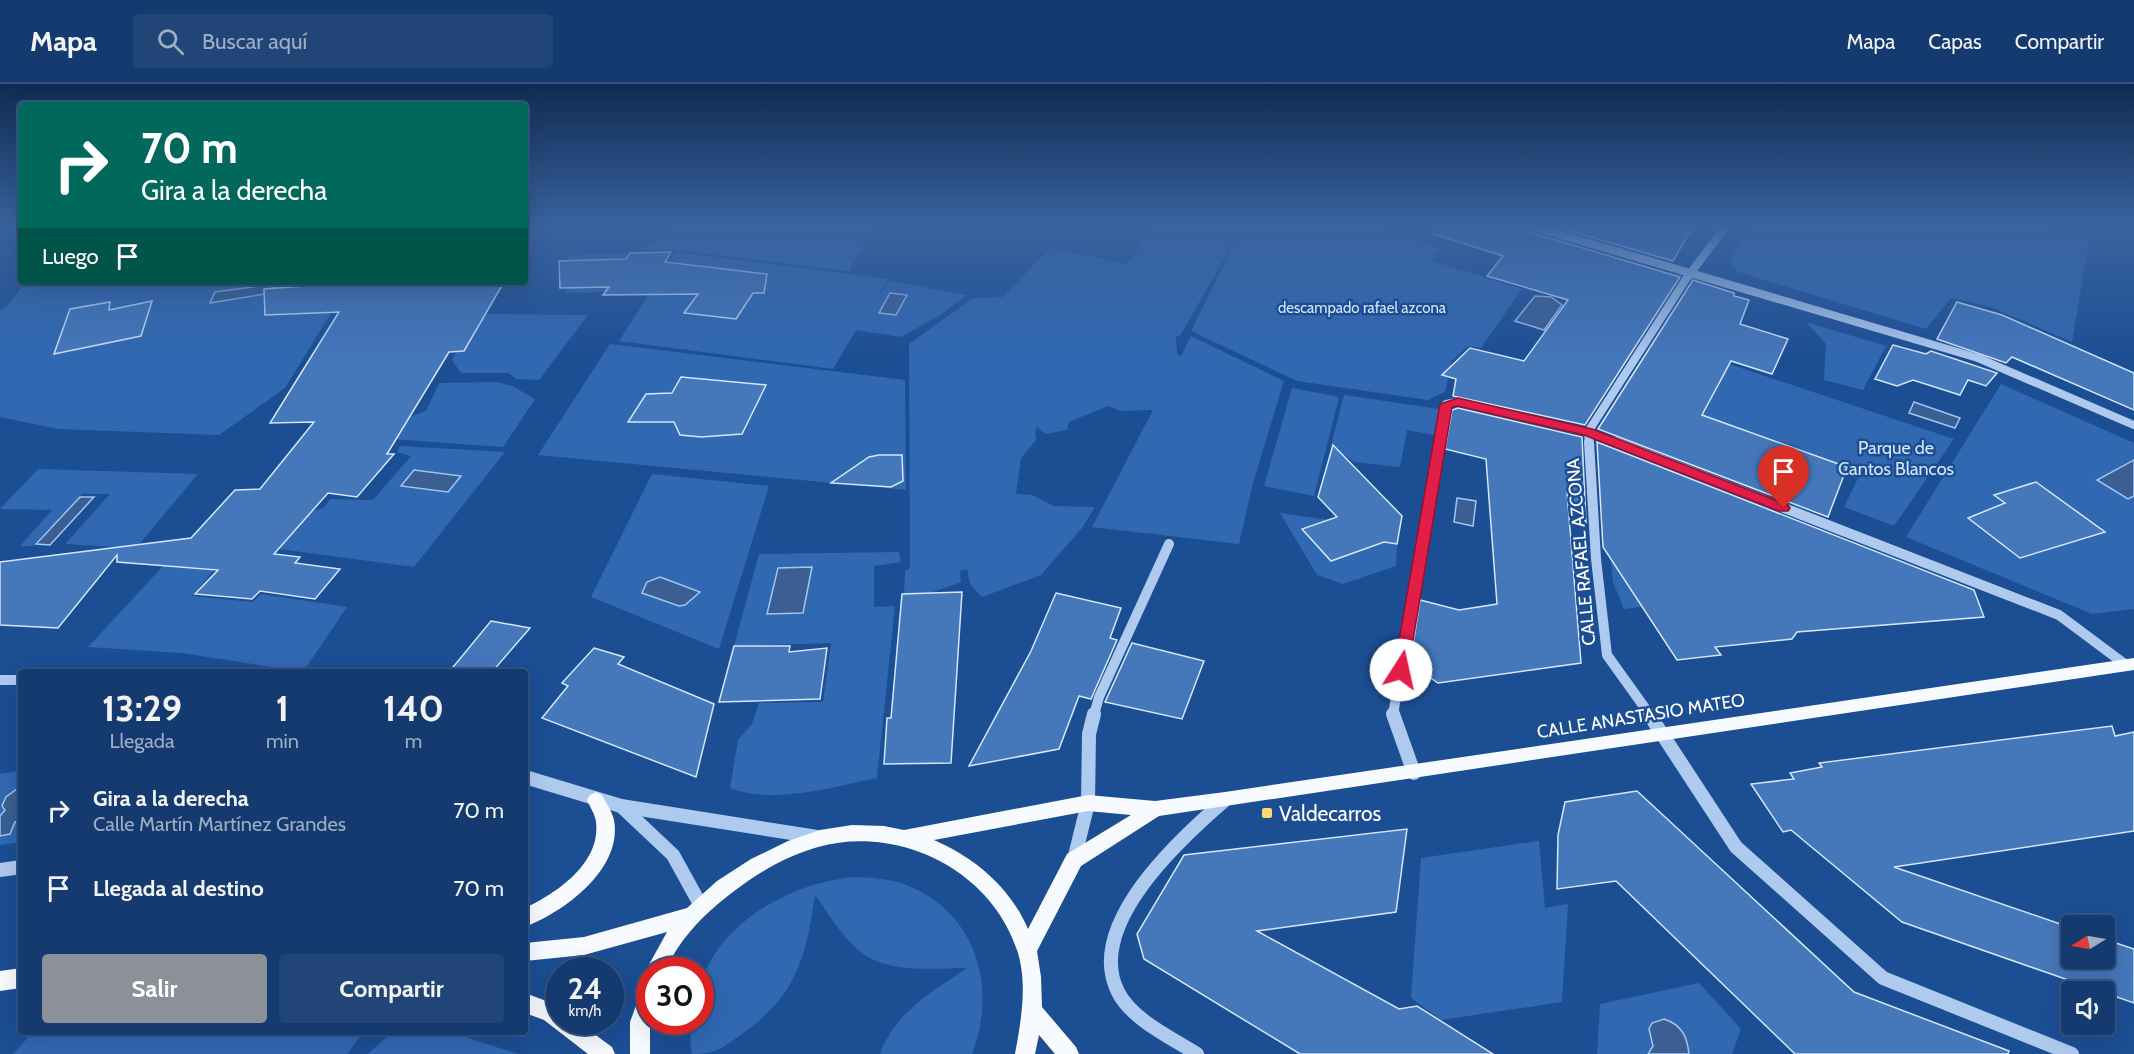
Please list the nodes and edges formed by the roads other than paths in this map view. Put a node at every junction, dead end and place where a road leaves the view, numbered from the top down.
1 (1683, 271) edge
2 (1694, 271) edge
3 (1692, 274) junction
4 (2134, 425) edge
5 (1588, 432) junction
6 (1169, 544) dead end
7 (2130, 665) edge
8 (0, 680) edge
9 (18, 680) edge
10 (1663, 734) junction
11 (1414, 773) junction
12 (528, 778) edge
13 (596, 800) junction
14 (1225, 800) junction
15 (1088, 803) junction
16 (621, 806) junction
17 (1155, 809) junction
18 (820, 838) junction
19 (905, 838) junction
20 (1074, 860) junction
21 (18, 867) edge
22 (0, 870) edge
23 (695, 910) junction
24 (528, 917) edge
25 (1027, 950) junction
26 (528, 952) edge
27 (664, 957) edge
28 (18, 978) edge
29 (0, 981) edge
30 (528, 1004) edge
31 (546, 1011) edge
32 (1034, 1012) junction
33 (580, 1035) edge
34 (640, 1035) edge
35 (605, 1054) edge
36 (640, 1054) edge
37 (1025, 1054) edge
38 (1069, 1054) edge
39 (1197, 1054) edge
40 (2072, 1054) edge

1 - 3 street
2 - 3 street, CALLE RAFAEL AZCONA
3 - 4 street
3 - 5 street, CALLE RAFAEL AZCONA
5 - 7 street
5 - 10 street, CALLE RAFAEL AZCONA
5 - 11 street
6 - 15 street
7 - 10 main road, CALLE ANASTASIO MATEO
8 - 9 street
10 - 11 main road, CALLE ANASTASIO MATEO
10 - 40 street, CALLE RAFAEL AZCONA
11 - 14 main road, CALLE ANASTASIO MATEO
12 - 13 street
13 - 16 street
13 - 24 main road
14 - 17 main road, CALLE ANASTASIO MATEO
14 - 39 street
15 - 17 main road
15 - 19 main road
15 - 20 street
16 - 18 street
16 - 23 street
17 - 20 main road
18 - 19 main road
18 - 23 main road
19 - 25 main road
20 - 25 main road
21 - 22 street
23 - 26 main road
23 - 27 main road
25 - 32 main road
28 - 29 main road
30 - 31 main road
32 - 37 main road
32 - 38 main road
33 - 35 main road
34 - 36 main road

